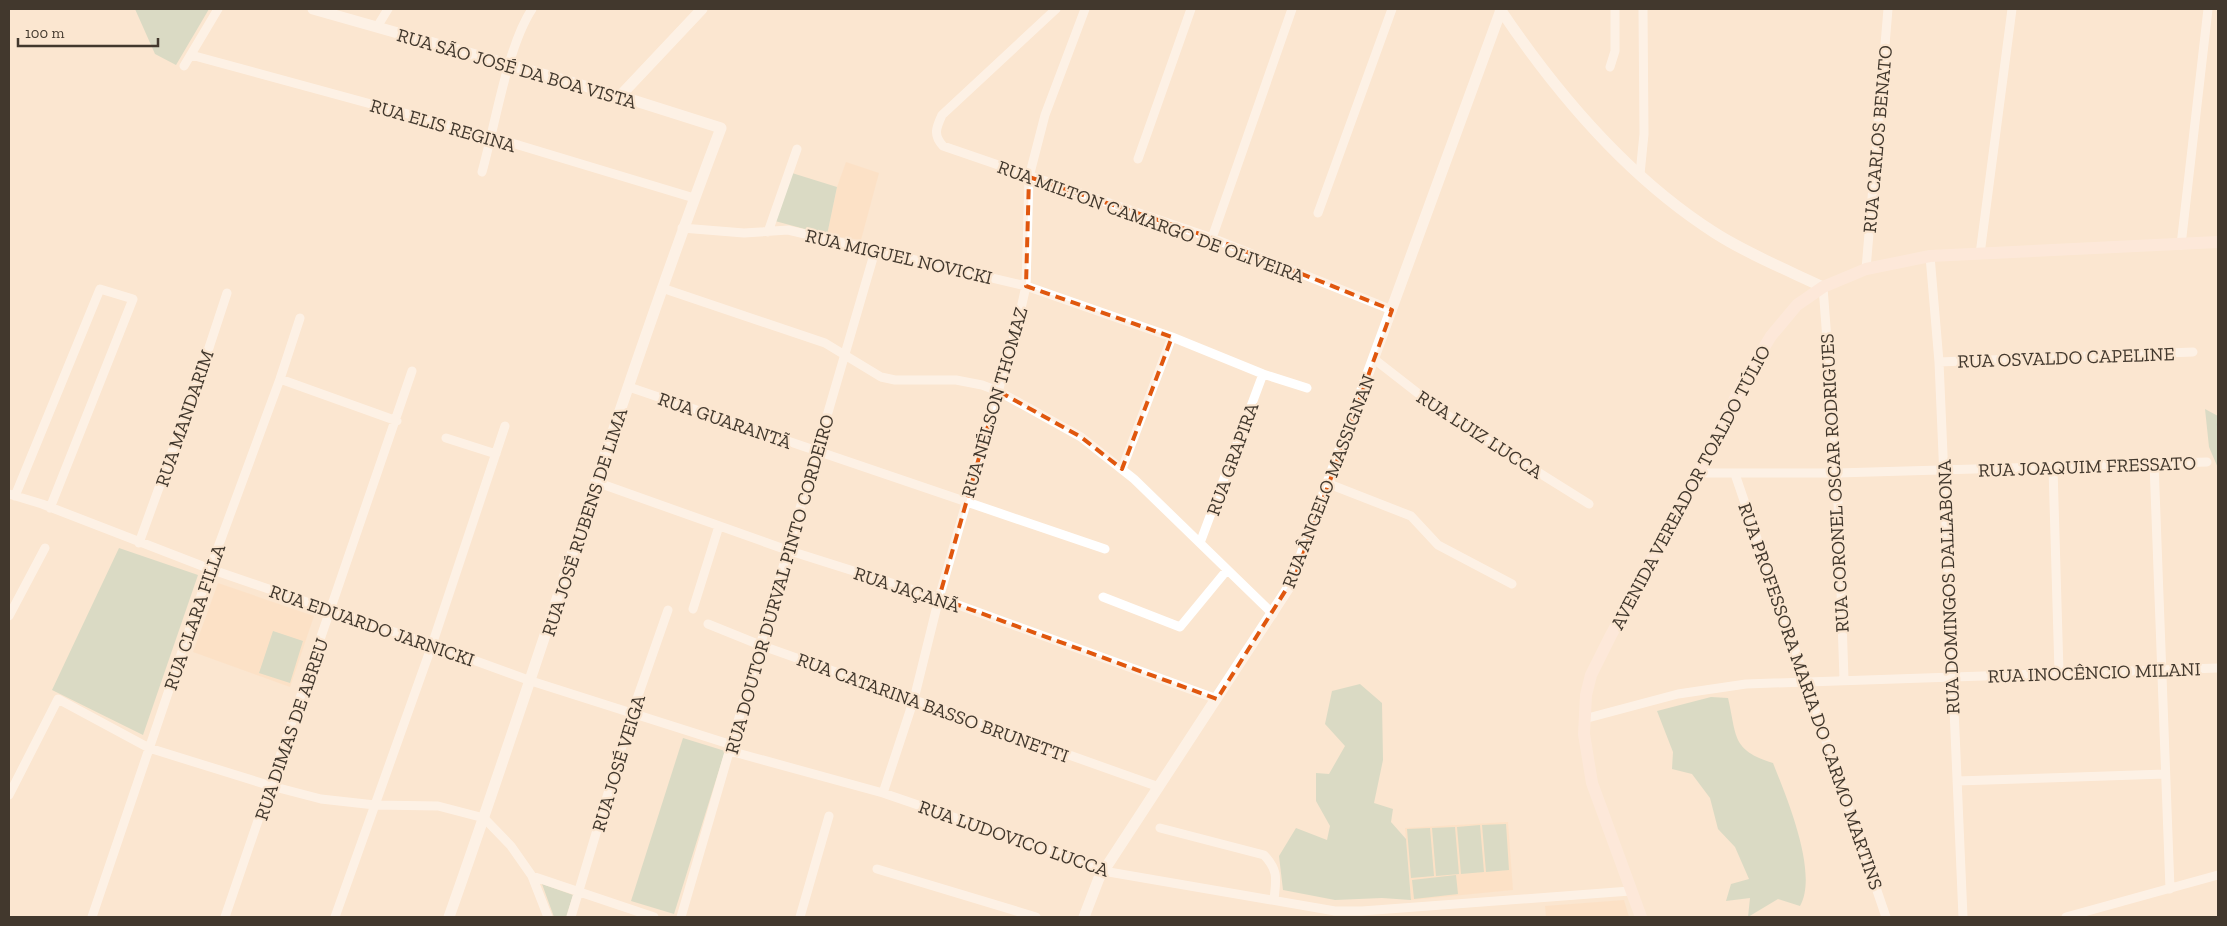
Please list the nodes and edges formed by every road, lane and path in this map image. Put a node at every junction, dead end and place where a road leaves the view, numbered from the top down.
1 (218, 9) edge
2 (313, 9) edge
3 (388, 9) edge
4 (532, 9) edge
5 (702, 9) edge
6 (1056, 9) edge
7 (1085, 9) edge
8 (1191, 9) edge
9 (1292, 9) edge
10 (1392, 9) edge
11 (1501, 9) edge
12 (1614, 9) edge
13 (1643, 9) edge
14 (1888, 9) edge
15 (2012, 9) edge
16 (2208, 9) edge
17 (377, 27) junction
18 (191, 55) junction
19 (184, 66) dead end
20 (510, 66) junction
21 (1610, 67) dead end
22 (620, 96) junction
23 (721, 128) joint
24 (492, 138) junction
25 (797, 149) dead end
26 (1138, 159) dead end
27 (482, 172) dead end
28 (1640, 174) junction
29 (1029, 177) junction
30 (694, 198) junction
31 (1318, 212) dead end
32 (682, 228) junction
33 (768, 232) junction
34 (1212, 238) junction
35 (2218, 242) edge
36 (2182, 246) junction
37 (875, 251) junction
38 (1980, 254) junction
39 (1930, 256) junction
40 (1866, 269) junction
41 (1026, 286) junction
42 (1823, 287) junction
43 (662, 288) junction
44 (227, 293) dead end
45 (1392, 310) junction
46 (300, 318) dead end
47 (1172, 337) junction
48 (2193, 352) dead end
49 (846, 354) junction
50 (1374, 359) junction
51 (1939, 362) junction
52 (412, 371) dead end
53 (1263, 374) junction
54 (280, 379) junction
55 (629, 387) junction
56 (1307, 388) dead end
57 (998, 391) junction
58 (397, 421) junction
59 (506, 426) dead end
60 (446, 438) dead end
61 (817, 451) junction
62 (496, 454) junction
63 (2207, 462) dead end
64 (2154, 463) junction
65 (2053, 468) junction
66 (1944, 469) junction
67 (1122, 470) junction
68 (1696, 473) junction
69 (1837, 473) junction
70 (1735, 474) junction
71 (596, 482) junction
72 (1329, 484) junction
73 (12, 495) edge
74 (966, 502) junction
75 (1589, 504) dead end
76 (50, 508) junction
77 (719, 526) junction
78 (139, 543) junction
79 (1200, 543) junction
80 (45, 548) dead end
81 (1105, 548) dead end
82 (787, 550) junction
83 (210, 570) junction
84 (1227, 570) junction
85 (1512, 584) dead end
86 (1102, 597) dead end
87 (939, 598) junction
88 (12, 603) edge
89 (668, 610) dead end
90 (693, 610) dead end
91 (332, 612) junction
92 (1273, 614) junction
93 (9, 616) edge
94 (708, 624) dead end
95 (432, 645) junction
96 (760, 645) junction
97 (2218, 668) edge
98 (2160, 669) junction
99 (2059, 672) junction
100 (1951, 677) junction
101 (1844, 679) junction
102 (531, 681) junction
103 (1804, 681) junction
104 (1217, 699) junction
105 (914, 700) junction
106 (632, 713) junction
107 (1584, 719) junction
108 (149, 748) junction
109 (731, 748) junction
110 (2165, 774) junction
111 (1957, 781) junction
112 (271, 786) junction
113 (1159, 787) junction
114 (883, 793) junction
115 (9, 795) edge
116 (374, 805) junction
117 (829, 816) dead end
118 (484, 818) junction
119 (1160, 828) dead end
120 (877, 869) dead end
121 (1103, 871) junction
122 (2218, 875) edge
123 (532, 876) junction
124 (2170, 889) junction
125 (1630, 891) junction
126 (578, 893) junction
127 (1274, 900) junction
128 (92, 917) edge
129 (225, 917) edge
130 (336, 917) edge
131 (449, 917) edge
132 (548, 917) edge
133 (572, 917) edge
134 (654, 917) edge
135 (681, 917) edge
136 (800, 917) edge
137 (1036, 917) edge
138 (1084, 917) edge
139 (1641, 917) edge
140 (1886, 917) edge
141 (1963, 917) edge
142 (2066, 917) edge

1 - 18 street
2 - 17 street, RUA SÃO JOSÉ DA BOA VISTA
3 - 17 street
4 - 20 street
5 - 22 street
6 - 29 street, RUA MILTON CAMARGO DE OLIVEIRA
7 - 29 street, RUA NÉLSON THOMAZ
8 - 26 street
9 - 34 street
10 - 31 street
11 - 28 street
11 - 45 street, RUA ÂNGELO MASSIGNAN
12 - 21 street
13 - 28 street
14 - 40 street, RUA CARLOS BENATO
15 - 38 street
16 - 36 street
17 - 20 street, RUA SÃO JOSÉ DA BOA VISTA
18 - 19 street
18 - 24 street, RUA ELIS REGINA
20 - 22 street, RUA SÃO JOSÉ DA BOA VISTA
20 - 24 street
22 - 23 street, RUA SÃO JOSÉ DA BOA VISTA
23 - 30 street, RUA JOSÉ RUBENS DE LIMA
24 - 27 street
24 - 30 street, RUA ELIS REGINA
25 - 33 street
28 - 42 street
29 - 34 street, RUA MILTON CAMARGO DE OLIVEIRA
29 - 41 street, RUA NÉLSON THOMAZ
30 - 32 street, RUA JOSÉ RUBENS DE LIMA
32 - 33 street, RUA MIGUEL NOVICKI
32 - 43 street, RUA JOSÉ RUBENS DE LIMA
33 - 37 street, RUA MIGUEL NOVICKI
34 - 45 street, RUA MILTON CAMARGO DE OLIVEIRA
35 - 36 main road, AVENIDA VEREADOR TOALDO TÚLIO
36 - 38 main road, AVENIDA VEREADOR TOALDO TÚLIO
37 - 41 street, RUA MIGUEL NOVICKI
37 - 49 street, RUA DOUTOR DURVAL PINTO CORDEIRO
38 - 39 main road, AVENIDA VEREADOR TOALDO TÚLIO
39 - 40 main road, AVENIDA VEREADOR TOALDO TÚLIO
39 - 51 street, RUA DOMINGOS DALLABONA
40 - 42 main road, AVENIDA VEREADOR TOALDO TÚLIO
41 - 47 street, RUA MIGUEL NOVICKI
41 - 57 street, RUA NÉLSON THOMAZ
42 - 68 main road, AVENIDA VEREADOR TOALDO TÚLIO
42 - 69 street, RUA CORONEL OSCAR RODRIGUES
43 - 49 street
43 - 55 street, RUA JOSÉ RUBENS DE LIMA
44 - 78 street, RUA MANDARIM
45 - 50 street, RUA ÂNGELO MASSIGNAN
46 - 54 street, RUA CLARA FILLA
47 - 53 street, RUA MIGUEL NOVICKI
47 - 67 street
48 - 51 street, RUA OSVALDO CAPELINE
49 - 57 street
49 - 61 street, RUA DOUTOR DURVAL PINTO CORDEIRO
50 - 72 street, RUA ÂNGELO MASSIGNAN
50 - 75 street, RUA LUIZ LUCCA
51 - 66 street, RUA DOMINGOS DALLABONA
52 - 58 street, RUA DIMAS DE ABREU
53 - 56 street, RUA MIGUEL NOVICKI
53 - 79 street, RUA GRAPIRA
54 - 58 street
54 - 83 street, RUA CLARA FILLA
55 - 61 street, RUA GUARANTÃ
55 - 71 street, RUA JOSÉ RUBENS DE LIMA
57 - 67 street
57 - 74 street, RUA NÉLSON THOMAZ
58 - 91 street, RUA DIMAS DE ABREU
59 - 62 street
60 - 62 street
61 - 74 street, RUA GUARANTÃ
61 - 82 street, RUA DOUTOR DURVAL PINTO CORDEIRO
62 - 95 street
63 - 64 street, RUA JOAQUIM FRESSATO
64 - 65 street, RUA JOAQUIM FRESSATO
64 - 98 street
65 - 66 street, RUA JOAQUIM FRESSATO
65 - 99 street
66 - 69 street, RUA JOAQUIM FRESSATO
66 - 100 street, RUA DOMINGOS DALLABONA
67 - 79 street
68 - 70 street, RUA JOAQUIM FRESSATO
68 - 107 main road, AVENIDA VEREADOR TOALDO TÚLIO
69 - 70 street, RUA JOAQUIM FRESSATO
69 - 101 street, RUA CORONEL OSCAR RODRIGUES
70 - 103 street, RUA PROFESSORA MARIA DO CARMO MARTINS
71 - 77 street, RUA JAÇANÃ
71 - 102 street, RUA JOSÉ RUBENS DE LIMA
72 - 85 street
72 - 92 street, RUA ÂNGELO MASSIGNAN
73 - 76 street, RUA EDUARDO JARNICKI
73 - 76 street
74 - 81 street, RUA GUARANTÃ
74 - 87 street, RUA NÉLSON THOMAZ
76 - 78 street, RUA EDUARDO JARNICKI
77 - 82 street, RUA JAÇANÃ
77 - 90 street
78 - 83 street, RUA EDUARDO JARNICKI
79 - 84 street
80 - 88 street
82 - 87 street, RUA JAÇANÃ
82 - 96 street, RUA DOUTOR DURVAL PINTO CORDEIRO
83 - 91 street, RUA EDUARDO JARNICKI
83 - 108 street, RUA CLARA FILLA
84 - 86 street
84 - 92 street
87 - 104 street, RUA JAÇANÃ
87 - 105 street, RUA NÉLSON THOMAZ
88 - 93 street
89 - 106 street, RUA JOSÉ VEIGA
91 - 95 street, RUA EDUARDO JARNICKI
91 - 112 street, RUA DIMAS DE ABREU
92 - 104 street, RUA ÂNGELO MASSIGNAN
94 - 96 street, RUA CATARINA BASSO BRUNETTI
95 - 102 street, RUA EDUARDO JARNICKI
95 - 116 street
96 - 105 street, RUA CATARINA BASSO BRUNETTI
96 - 109 street, RUA DOUTOR DURVAL PINTO CORDEIRO
97 - 98 street, RUA INOCÊNCIO MILANI
98 - 99 street, RUA INOCÊNCIO MILANI
98 - 110 street
99 - 100 street, RUA INOCÊNCIO MILANI
100 - 101 street, RUA INOCÊNCIO MILANI
100 - 111 street, RUA DOMINGOS DALLABONA
101 - 103 street, RUA INOCÊNCIO MILANI
102 - 106 street, RUA EDUARDO JARNICKI
102 - 118 street, RUA JOSÉ RUBENS DE LIMA
103 - 107 street, RUA INOCÊNCIO MILANI
103 - 140 street, RUA PROFESSORA MARIA DO CARMO MARTINS
104 - 113 street, RUA ÂNGELO MASSIGNAN
105 - 113 street, RUA CATARINA BASSO BRUNETTI
105 - 114 street, RUA NÉLSON THOMAZ
106 - 109 street, RUA EDUARDO JARNICKI
106 - 126 street, RUA JOSÉ VEIGA
107 - 125 main road, AVENIDA VEREADOR TOALDO TÚLIO
108 - 112 street
108 - 115 street
108 - 128 street, RUA CLARA FILLA
109 - 114 street, RUA LUDOVICO LUCCA
109 - 135 street, RUA DOUTOR DURVAL PINTO CORDEIRO
110 - 111 street
110 - 124 street
111 - 141 street, RUA DOMINGOS DALLABONA
112 - 116 street
112 - 129 street, RUA DIMAS DE ABREU
113 - 121 street, RUA ÂNGELO MASSIGNAN
114 - 121 street, RUA LUDOVICO LUCCA
116 - 118 street
116 - 130 street
117 - 136 street
118 - 123 street
118 - 131 street, RUA JOSÉ RUBENS DE LIMA
119 - 127 street
120 - 137 street
121 - 127 street, RUA LUDOVICO LUCCA
121 - 138 street, RUA ÂNGELO MASSIGNAN
122 - 124 street
123 - 126 street
123 - 132 street
124 - 142 street
125 - 127 street, RUA LUDOVICO LUCCA
125 - 139 main road, AVENIDA VEREADOR TOALDO TÚLIO
126 - 133 street, RUA JOSÉ VEIGA
126 - 134 street

